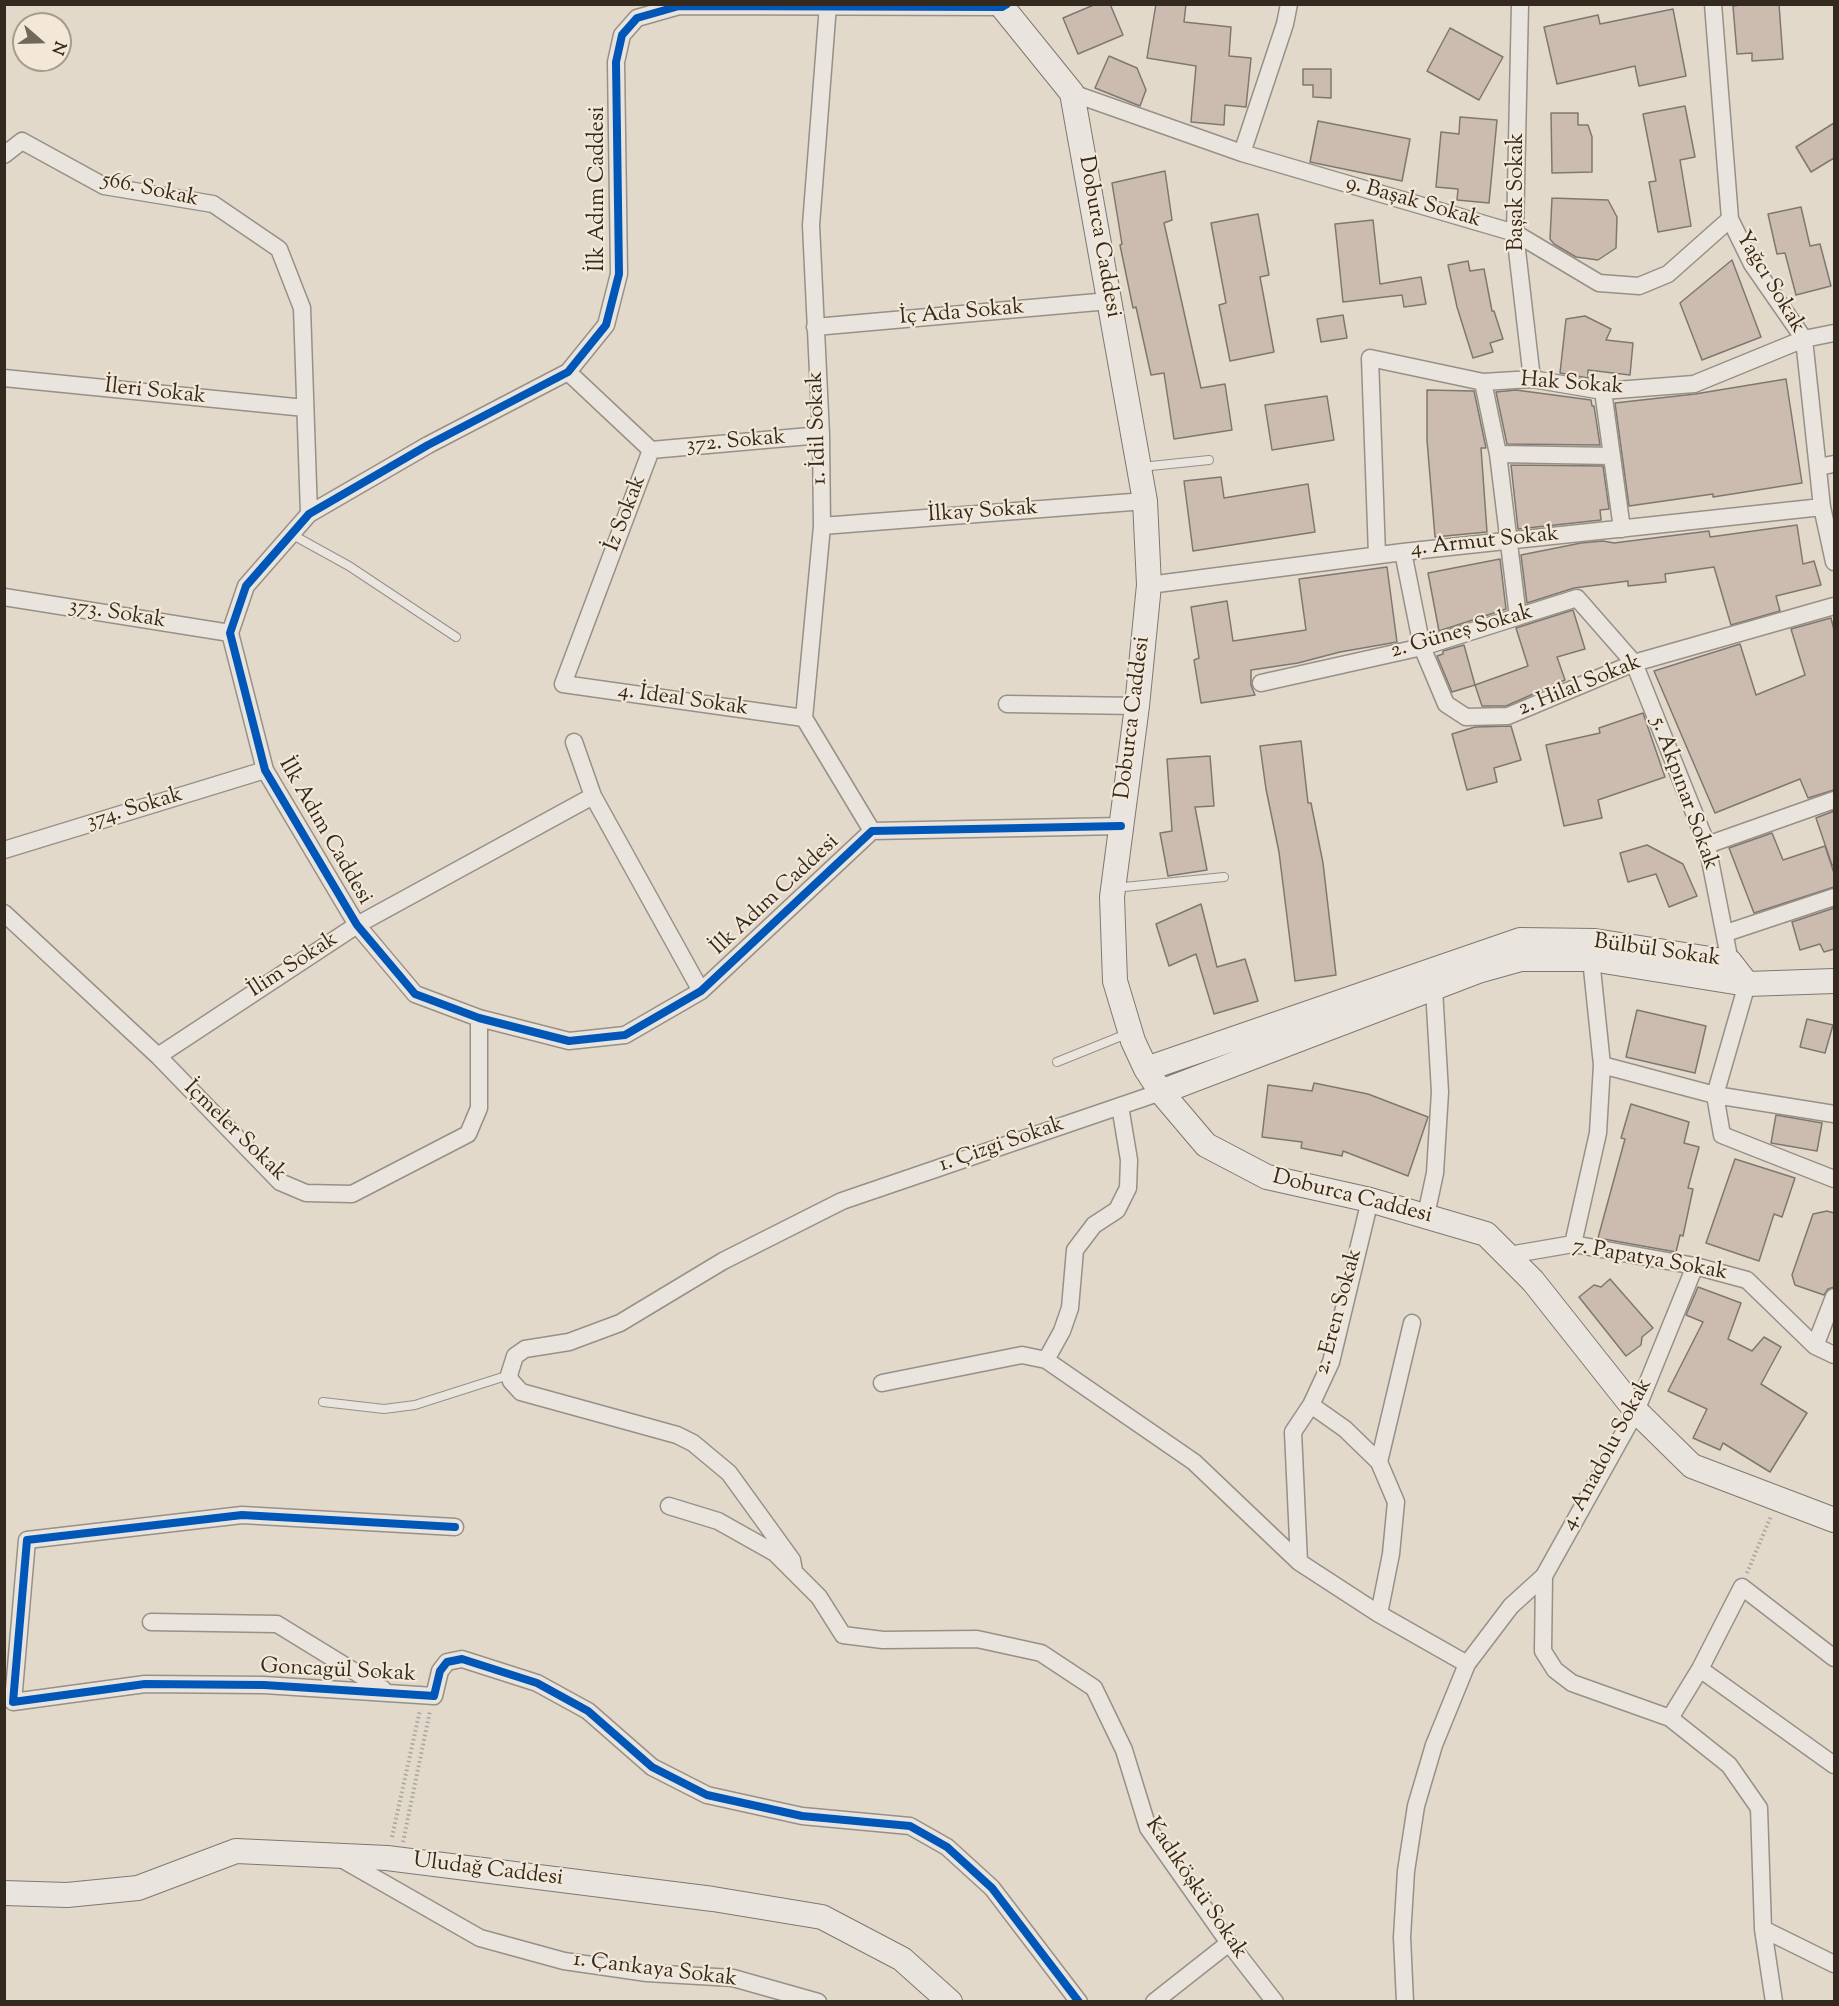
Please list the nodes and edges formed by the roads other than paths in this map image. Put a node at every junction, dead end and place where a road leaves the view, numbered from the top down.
1 (1289, 4) edge
2 (1520, 4) edge
3 (1713, 4) edge
4 (828, 5) edge
5 (1003, 5) edge
6 (1072, 93) junction
7 (1242, 153) junction
8 (4, 155) edge
9 (1730, 219) junction
10 (1515, 233) junction
11 (1109, 300) junction
12 (815, 327) junction
13 (1834, 333) edge
14 (1804, 339) junction
15 (568, 372) junction
16 (4, 378) edge
17 (1532, 380) junction
18 (1483, 382) junction
19 (1604, 392) junction
20 (305, 408) junction
21 (821, 435) junction
22 (651, 450) junction
23 (1498, 454) junction
24 (1612, 456) junction
25 (1209, 460) dead end
26 (1826, 466) edge
27 (1139, 468) junction
28 (1145, 501) junction
29 (1822, 507) junction
30 (309, 514) junction
31 (822, 526) junction
32 (1622, 529) junction
33 (291, 534) junction
34 (1832, 537) edge
35 (1507, 541) junction
36 (1403, 552) junction
37 (1377, 555) junction
38 (1834, 562) edge
39 (1149, 585) junction
40 (4, 597) edge
41 (1834, 606) edge
42 (1518, 617) junction
43 (230, 633) junction
44 (456, 637) dead end
45 (1422, 647) junction
46 (1634, 663) junction
47 (1261, 683) dead end
48 (563, 684) joint
49 (1007, 704) dead end
50 (1137, 706) junction
51 (804, 718) junction
52 (574, 742) dead end
53 (265, 770) junction
54 (593, 796) junction
55 (1834, 800) edge
56 (1121, 826) junction
57 (872, 831) junction
58 (1707, 845) junction
59 (4, 850) edge
60 (1224, 877) dead end
61 (1113, 889) junction
62 (1834, 897) edge
63 (4, 913) edge
64 (357, 925) junction
65 (1726, 933) junction
66 (1591, 959) junction
67 (1730, 962) junction
68 (1430, 980) junction
69 (1834, 981) edge
70 (1747, 984) junction
71 (701, 991) junction
72 (479, 1018) junction
73 (1131, 1032) junction
74 (158, 1056) junction
75 (1057, 1062) dead end
76 (1602, 1065) junction
77 (1146, 1069) junction
78 (1161, 1092) junction
79 (1715, 1095) junction
80 (1120, 1106) junction
81 (1834, 1114) edge
82 (1834, 1179) edge
83 (1370, 1200) junction
84 (1426, 1215) junction
85 (1573, 1244) junction
86 (1509, 1255) junction
87 (1695, 1266) junction
88 (1834, 1297) edge
89 (1412, 1323) dead end
90 (1815, 1346) junction
91 (1834, 1355) edge
92 (1046, 1360) junction
93 (510, 1375) junction
94 (882, 1383) dead end
95 (322, 1402) dead end
96 (1311, 1405) junction
97 (1636, 1411) junction
98 (1379, 1462) junction
99 (669, 1506) dead end
100 (1834, 1520) edge
101 (455, 1527) dead end
102 (1299, 1562) junction
103 (794, 1571) junction
104 (1544, 1576) junction
105 (1379, 1614) junction
106 (151, 1622) dead end
107 (1834, 1658) edge
108 (1467, 1664) junction
109 (1700, 1669) junction
110 (386, 1690) junction
111 (1670, 1718) junction
112 (1834, 1765) edge
113 (335, 1856) junction
114 (4, 1893) edge
115 (1763, 1929) junction
116 (1229, 1943) junction
117 (1834, 1964) edge
118 (818, 2001) edge
119 (951, 2001) edge
120 (1079, 2001) edge
121 (1154, 2001) edge
122 (1275, 2001) edge
123 (1405, 2001) edge
124 (1774, 2001) edge

1 - 7 street
2 - 10 street, Başak Sokak
3 - 9 street, Yağcı Sokak
4 - 5 street, İlk Adım Caddesi
4 - 12 street, 1. İdil Sokak
4 - 15 street, İlk Adım Caddesi
5 - 6 main road, Doburca Caddesi
6 - 7 street, 9. Başak Sokak
6 - 11 main road, Doburca Caddesi
7 - 10 street, 9. Başak Sokak
8 - 20 street, 566. Sokak
9 - 10 street, 9. Başak Sokak
9 - 14 street, Yağcı Sokak
10 - 17 street, Başak Sokak
11 - 12 street, İç Ada Sokak
11 - 27 main road, Doburca Caddesi
12 - 21 street, 1. İdil Sokak
13 - 14 street, Hak Sokak
14 - 19 street, Hak Sokak
14 - 26 street, Yağcı Sokak
15 - 22 street, İz Sokak
15 - 30 street, İlk Adım Caddesi
16 - 20 street, İleri Sokak
17 - 18 street, Hak Sokak
17 - 19 street, Hak Sokak
18 - 23 street
18 - 37 street, Hak Sokak
19 - 24 street
20 - 30 street, 566. Sokak
21 - 22 street, 372. Sokak
21 - 31 street, 1. İdil Sokak
22 - 48 street, İz Sokak
23 - 24 street
23 - 35 street
24 - 32 street
25 - 27 lane
26 - 29 street, Yağcı Sokak
27 - 28 main road, Doburca Caddesi
28 - 31 street, İlkay Sokak
28 - 39 main road, Doburca Caddesi
29 - 32 street, 4. Armut Sokak
29 - 34 street, Yağcı Sokak
30 - 33 street, İlk Adım Caddesi
31 - 51 street, 1. İdil Sokak
32 - 35 street, 4. Armut Sokak
33 - 43 street, İlk Adım Caddesi
33 - 44 lane
34 - 38 street, Yağcı Sokak
35 - 36 street, 4. Armut Sokak
35 - 42 street
36 - 37 street, 4. Armut Sokak
36 - 45 street, 2. Hilal Sokak
37 - 39 street, 4. Armut Sokak
39 - 50 main road, Doburca Caddesi
40 - 43 street, 373. Sokak
41 - 46 street, 2. Hilal Sokak
42 - 45 street, 2. Güneş Sokak
42 - 46 street, 2. Güneş Sokak
43 - 53 street, İlk Adım Caddesi
45 - 46 street, 2. Hilal Sokak
45 - 47 street, 2. Güneş Sokak
46 - 58 street, 5. Akpınar Sokak
48 - 51 street, 4. İdeal Sokak
49 - 50 street
50 - 56 main road, Doburca Caddesi
51 - 57 street
52 - 54 street
53 - 59 street, 374. Sokak
53 - 64 street, İlk Adım Caddesi
54 - 64 street, İlim Sokak
54 - 71 street
55 - 58 street
56 - 57 street, İlk Adım Caddesi
56 - 61 main road, Doburca Caddesi
57 - 71 street, İlk Adım Caddesi
58 - 65 street, 5. Akpınar Sokak
60 - 61 lane
61 - 73 main road, Doburca Caddesi
62 - 65 street
63 - 74 street, İçmeler Sokak
64 - 72 street, İlk Adım Caddesi
64 - 74 street, İlim Sokak
65 - 67 street, 5. Akpınar Sokak
66 - 68 main road, Bülbül Sokak
66 - 70 main road, Bülbül Sokak
66 - 76 street
67 - 68 main road, Bülbül Sokak
67 - 70 main road, Bülbül Sokak
68 - 77 main road, Bülbül Sokak
68 - 78 main road, Bülbül Sokak
68 - 84 street
69 - 70 main road
70 - 79 street
71 - 72 street, İlk Adım Caddesi
72 - 74 street, İçmeler Sokak
73 - 75 lane
73 - 77 main road, Doburca Caddesi
76 - 79 street
76 - 85 street
77 - 78 main road, Doburca Caddesi
78 - 80 street, 1. Çizgi Sokak
78 - 83 main road, Doburca Caddesi
79 - 81 street
79 - 82 street
80 - 92 street
80 - 93 street, 1. Çizgi Sokak
83 - 84 main road, Doburca Caddesi
83 - 96 street, 2. Eren Sokak
84 - 86 main road, Doburca Caddesi
85 - 86 street, 7. Papatya Sokak
85 - 87 street, 7. Papatya Sokak
86 - 97 main road, Doburca Caddesi
87 - 90 street, 7. Papatya Sokak
87 - 97 street, 4. Anadolu Sokak
88 - 90 street
89 - 98 street
90 - 91 street, 7. Papatya Sokak
92 - 94 street
92 - 102 street
93 - 95 lane
93 - 103 street
96 - 98 street
96 - 102 street, 2. Eren Sokak
97 - 100 main road, Doburca Caddesi
97 - 104 street, 4. Anadolu Sokak
98 - 105 street
99 - 103 street, Kadıköşkü Sokak
101 - 110 street, Goncagül Sokak
102 - 105 street
103 - 116 street, Kadıköşkü Sokak
104 - 108 street
104 - 111 street
105 - 108 street
106 - 110 street, Goncagül Sokak
107 - 109 street
108 - 123 street
109 - 111 street
109 - 112 street
110 - 120 street, Goncagül Sokak
111 - 115 street
113 - 114 main road, Uludağ Caddesi
113 - 118 street, 1. Çankaya Sokak
113 - 119 main road, Uludağ Caddesi
115 - 117 street
115 - 124 street
116 - 121 street
116 - 122 street, Kadıköşkü Sokak

